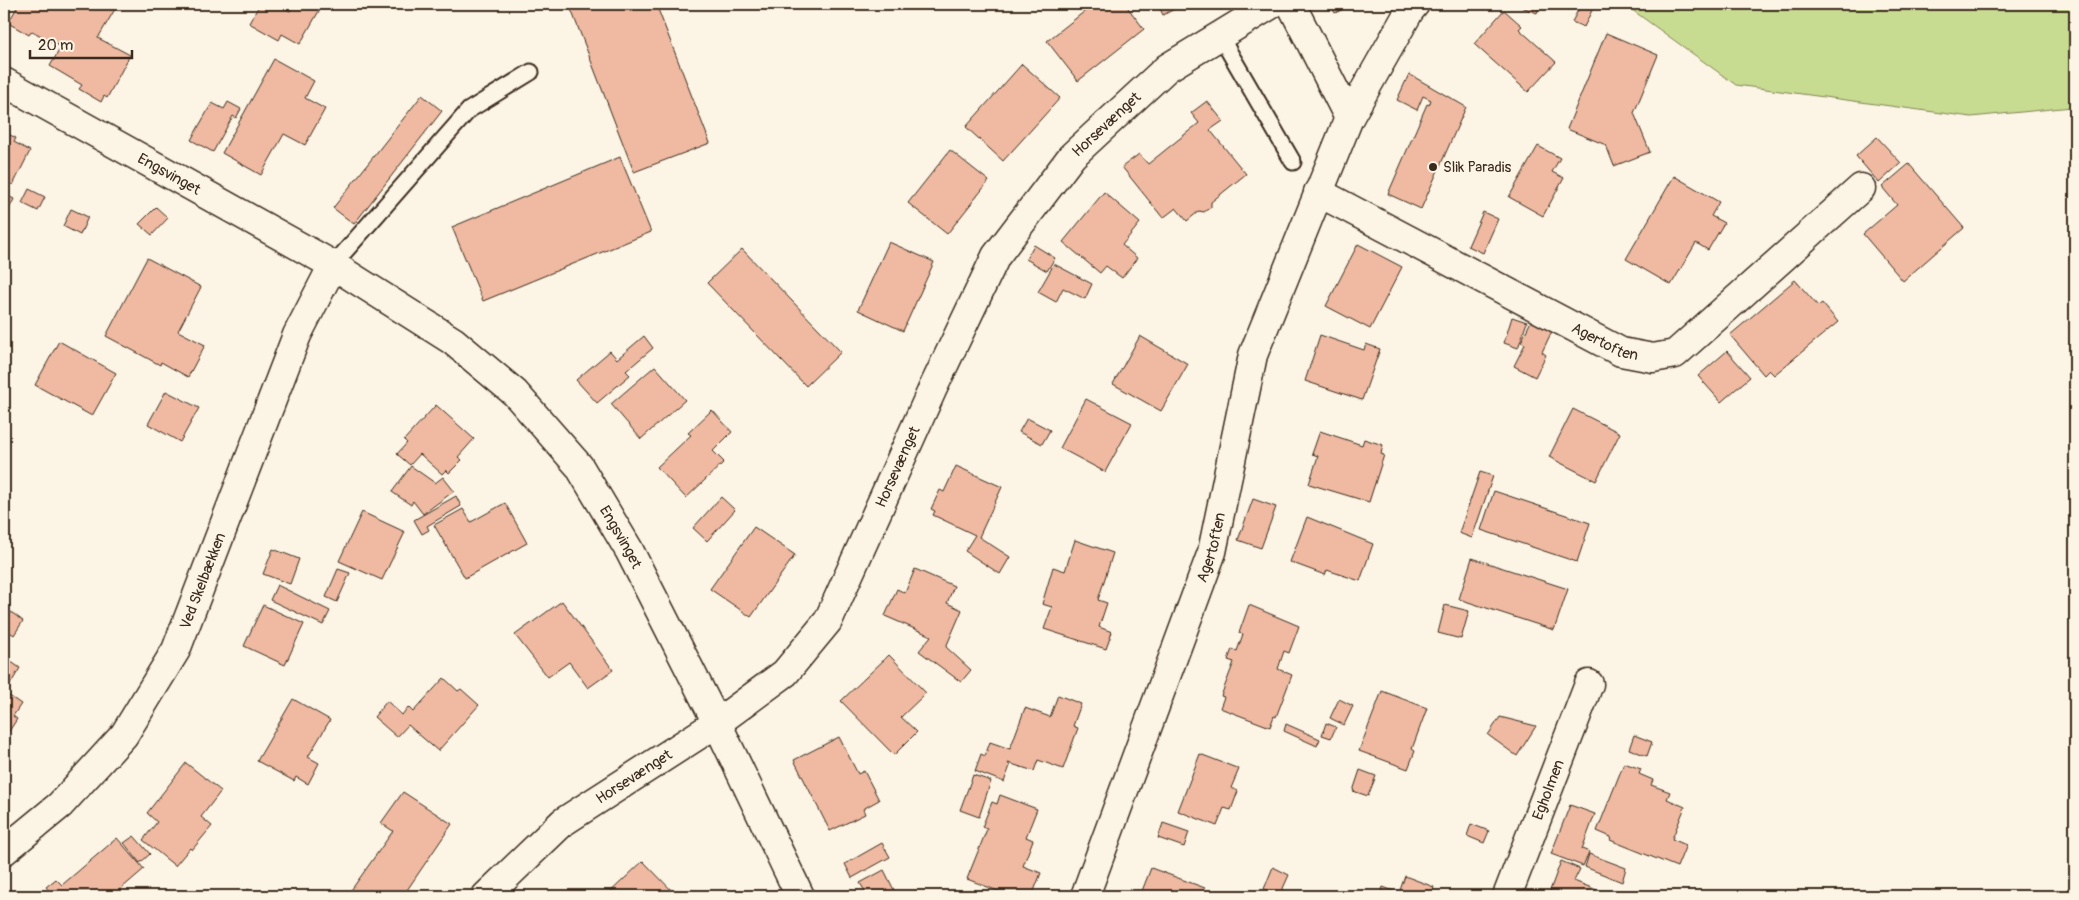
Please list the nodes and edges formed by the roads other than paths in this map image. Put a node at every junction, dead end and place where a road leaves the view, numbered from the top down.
1 (1272, 4) edge
2 (1291, 4) edge
3 (1416, 4) edge
4 (1220, 36) junction
5 (531, 72) dead end
6 (4, 82) edge
7 (1349, 118) junction
8 (1293, 162) dead end
9 (1861, 188) dead end
10 (1318, 192) junction
11 (333, 265) junction
12 (1589, 684) dead end
13 (717, 723) junction
14 (4, 851) edge
15 (486, 896) edge
16 (800, 896) edge
17 (1085, 896) edge
18 (1507, 896) edge

1 - 4 street, Horsevænget
2 - 7 street
3 - 7 street, Agertoften
4 - 8 lane
4 - 13 street, Horsevænget
5 - 11 lane
6 - 11 street, Engsvinget
7 - 10 street, Agertoften
9 - 10 street, Agertoften
10 - 17 street, Agertoften
11 - 13 street, Engsvinget
11 - 14 street, Ved Skelbækken
12 - 18 street, Egholmen
13 - 15 street, Horsevænget
13 - 16 street, Engsvinget

